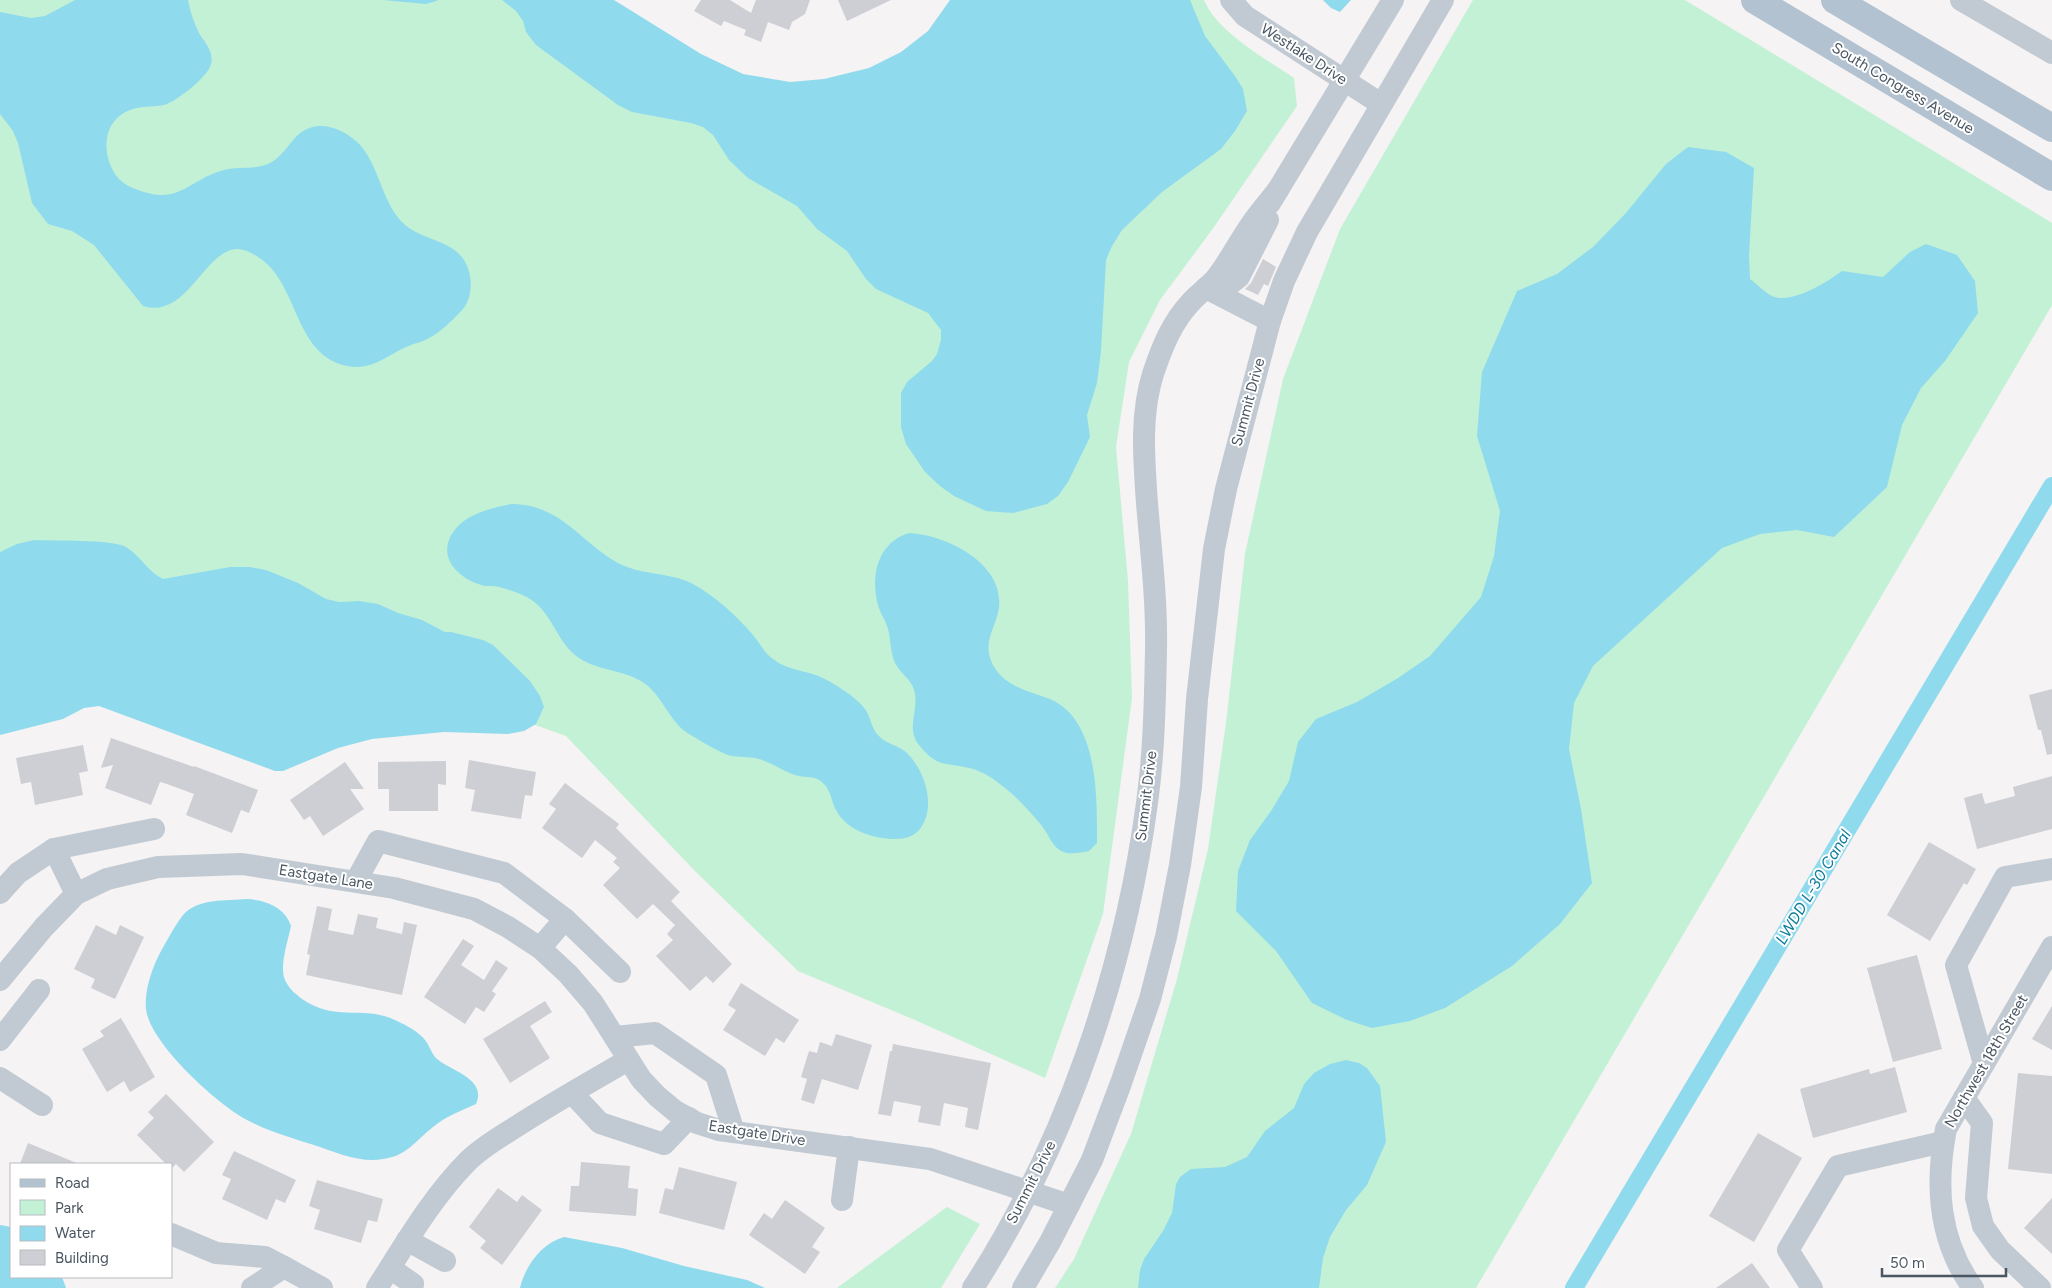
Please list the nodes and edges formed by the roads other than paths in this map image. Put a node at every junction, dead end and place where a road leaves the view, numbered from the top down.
1 (1231, 0) edge
2 (1392, 0) edge
3 (1443, 0) edge
4 (1755, 0) edge
5 (1835, 0) edge
6 (1962, 0) edge
7 (2052, 53) edge
8 (1345, 81) junction
9 (1381, 104) junction
10 (2052, 128) edge
11 (2052, 176) edge
12 (1206, 288) junction
13 (1270, 321) junction
14 (154, 828) dead end
15 (54, 849) junction
16 (2052, 869) edge
17 (356, 881) junction
18 (0, 893) edge
19 (76, 894) junction
20 (565, 919) junction
21 (540, 948) junction
22 (2051, 953) edge
23 (4, 967) edge
24 (620, 972) dead end
25 (38, 990) dead end
26 (615, 1037) junction
27 (0, 1040) edge
28 (628, 1060) junction
29 (1984, 1064) junction
30 (0, 1078) edge
31 (572, 1093) junction
32 (1964, 1098) junction
33 (42, 1105) dead end
34 (689, 1118) junction
35 (734, 1132) junction
36 (1943, 1142) junction
37 (849, 1148) junction
38 (1028, 1192) junction
39 (842, 1200) dead end
40 (1069, 1205) junction
41 (172, 1234) edge
42 (407, 1240) junction
43 (445, 1261) dead end
44 (284, 1267) junction
45 (390, 1268) junction
46 (1966, 1287) edge
47 (252, 1288) edge
48 (322, 1288) edge
49 (377, 1288) edge
50 (412, 1288) edge
51 (973, 1288) edge
52 (1023, 1288) edge
53 (1812, 1288) edge
54 (2040, 1288) edge

1 - 8 street, Westlake Drive
2 - 8 street, Summit Drive
3 - 9 street, Summit Drive
4 - 11 main road, South Congress Avenue
5 - 10 main road
6 - 7 street
8 - 9 street, Westlake Drive
8 - 12 street, Summit Drive
9 - 13 street, Summit Drive
12 - 13 street
12 - 38 street, Summit Drive
13 - 40 street, Summit Drive
14 - 15 street
15 - 18 street
15 - 19 street
16 - 29 street
17 - 19 street, Eastgate Lane
17 - 20 street
17 - 21 street, Eastgate Lane
19 - 23 street, Eastgate Lane
20 - 21 street
20 - 24 street
21 - 26 street, Eastgate Lane
22 - 29 street, Northwest 18th Street
25 - 27 street
26 - 28 street, Eastgate Lane
26 - 35 street
28 - 31 street
28 - 34 street, Eastgate Drive
29 - 32 street, Northwest 18th Street
30 - 33 street
31 - 34 street
31 - 42 street
32 - 36 street, Northwest 18th Street
32 - 54 street
34 - 35 street, Eastgate Drive
35 - 37 street, Eastgate Drive
36 - 46 street, Northwest 18th Street
36 - 53 street
37 - 38 street, Eastgate Drive
37 - 39 street
38 - 40 street, Eastgate Drive
38 - 51 street, Summit Drive
40 - 52 street, Summit Drive
41 - 44 street
42 - 43 street
42 - 45 street
44 - 47 street
44 - 48 street
45 - 49 street
45 - 50 street

